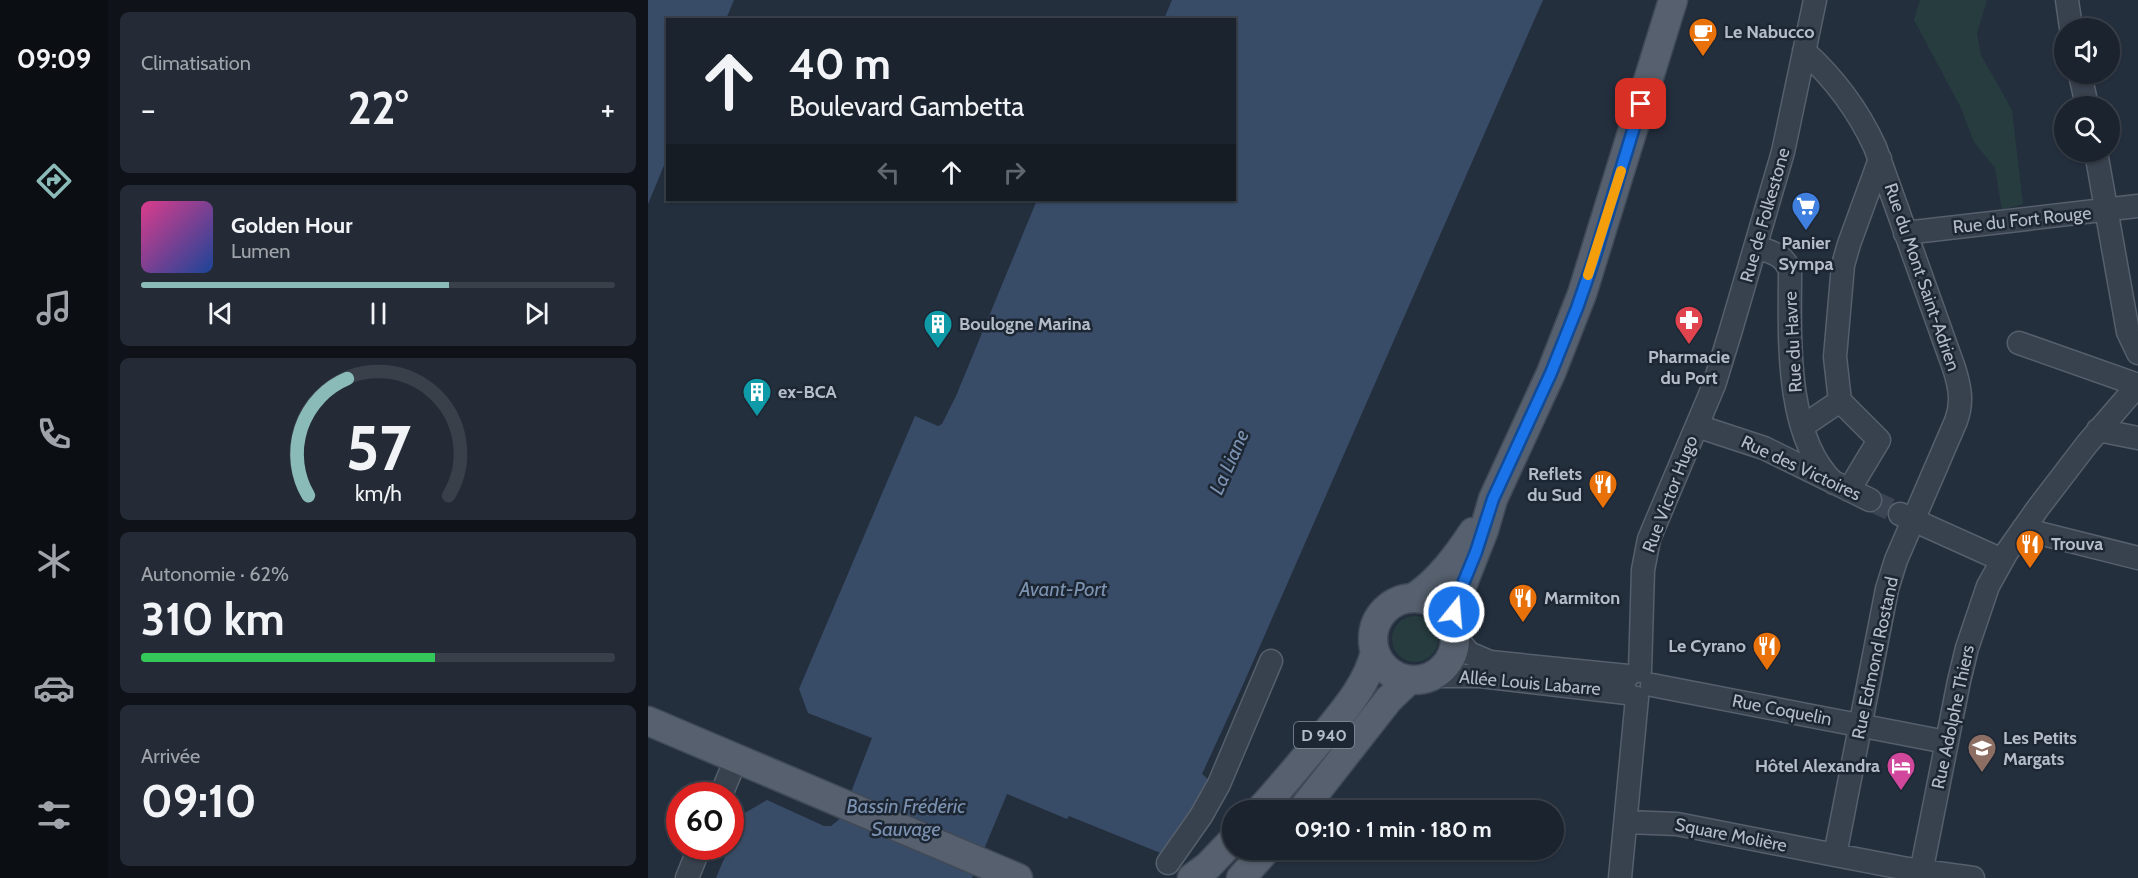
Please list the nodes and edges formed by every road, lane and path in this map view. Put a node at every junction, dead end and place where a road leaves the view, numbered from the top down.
1 (1673, 0) edge
2 (1815, 0) edge
3 (2067, 0) edge
4 (2070, 18) edge
5 (1804, 51) junction
6 (1880, 159) junction
7 (2098, 162) edge
8 (2138, 206) edge
9 (2105, 210) junction
10 (1905, 233) junction
11 (1756, 247) junction
12 (2019, 343) dead end
13 (2138, 353) edge
14 (2138, 385) edge
15 (1840, 401) junction
16 (1697, 426) junction
17 (1803, 426) junction
18 (2098, 430) junction
19 (2138, 438) edge
20 (1842, 486) junction
21 (1493, 499) junction
22 (1870, 500) tunnel mouth
23 (1907, 517) junction
24 (2023, 529) junction
25 (2138, 558) edge
26 (2002, 560) junction
27 (1413, 598) junction
28 (1454, 631) junction
29 (1375, 652) junction
30 (1271, 661) dead end
31 (1421, 678) junction
32 (1637, 685) junction
33 (648, 721) edge
34 (1861, 725) junction
35 (1946, 742) junction
36 (736, 759) junction
37 (726, 782) edge
38 (1268, 800) edge
39 (1310, 800) edge
40 (1626, 822) junction
41 (1222, 851) edge
42 (1835, 855) junction
43 (694, 860) edge
44 (1258, 860) edge
45 (1272, 860) edge
46 (1168, 863) dead end
47 (1921, 874) edge
48 (1013, 876) edge
49 (687, 878) edge
50 (1192, 878) edge
51 (1241, 878) edge
52 (1272, 878) edge
53 (1620, 878) edge
54 (1973, 878) edge

1 - 21 main road
2 - 5 street, Rue de Folkestone
3 - 4 street
5 - 6 street, Rue du Mont Saint-Adrien
5 - 11 street, Rue de Folkestone
6 - 10 street, Rue du Mont Saint-Adrien
6 - 15 street
7 - 9 street
8 - 9 street, Rue du Fort Rouge
9 - 10 street, Rue du Fort Rouge
9 - 13 street
10 - 23 street, Rue du Mont Saint-Adrien
11 - 16 street, Rue de Folkestone
11 - 17 street, Rue du Havre
12 - 14 street
14 - 18 street, Rue Adolphe Thiers
15 - 17 street
15 - 20 street
16 - 20 street, Rue des Victoires
16 - 32 street, Rue Victor Hugo
17 - 20 street, Rue du Havre
18 - 19 street
18 - 24 street, Rue Adolphe Thiers
20 - 22 street, Rue des Victoires
21 - 27 main road
21 - 28 main road
23 - 26 street
23 - 34 street, Rue Edmond Rostand
24 - 25 street
24 - 26 street, Rue Adolphe Thiers
26 - 35 street, Rue Adolphe Thiers
27 - 28 main road
27 - 29 main road
28 - 31 main road
28 - 32 street, Allée Louis Labarre
29 - 31 main road
29 - 38 main road, D 940
30 - 46 street
31 - 32 street, Allée Louis Labarre
31 - 39 main road, D 940
32 - 34 street, Rue Coquelin
32 - 40 street, Rue Victor Hugo
33 - 36 main road
34 - 35 street, Rue Coquelin
34 - 42 street, Rue Edmond Rostand
35 - 47 street, Rue Adolphe Thiers
36 - 37 street
36 - 48 main road
40 - 42 street, Square Molière
40 - 53 street, Rue Victor Hugo
41 - 50 main road
42 - 47 street
43 - 49 street
44 - 51 main road
45 - 52 main road
47 - 54 street

